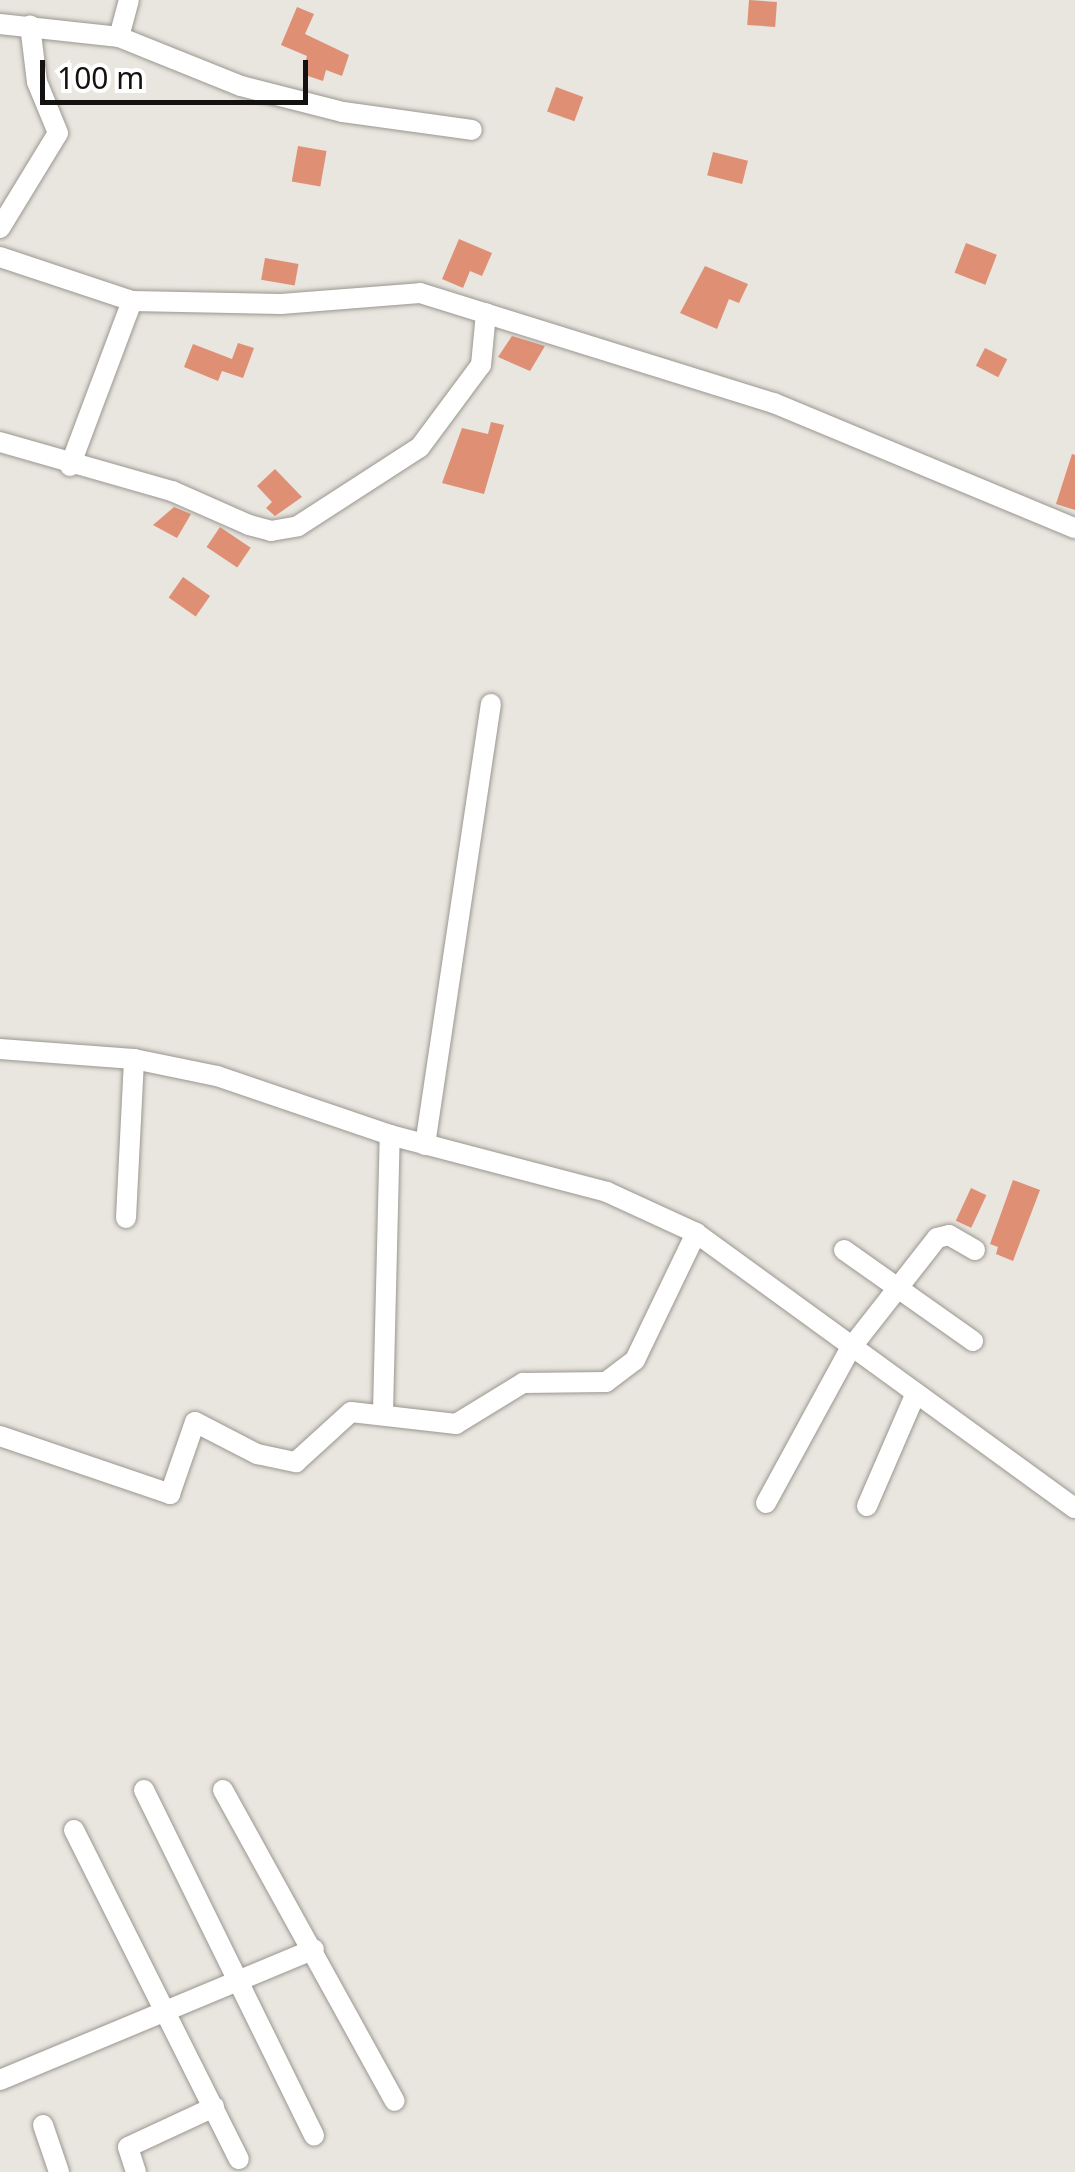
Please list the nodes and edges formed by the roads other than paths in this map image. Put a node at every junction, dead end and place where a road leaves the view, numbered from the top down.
1 (129, 0) edge
2 (0, 24) edge
3 (30, 25) junction
4 (119, 37) junction
5 (472, 130) dead end
6 (0, 228) edge
7 (0, 257) edge
8 (132, 301) junction
9 (486, 314) junction
10 (0, 442) edge
11 (70, 466) junction
12 (1075, 528) edge
13 (492, 704) dead end
14 (0, 1049) edge
15 (134, 1060) junction
16 (390, 1135) junction
17 (425, 1145) junction
18 (126, 1218) dead end
19 (696, 1233) junction
20 (844, 1250) dead end
21 (975, 1250) dead end
22 (898, 1288) junction
23 (972, 1340) dead end
24 (850, 1349) junction
25 (916, 1393) junction
26 (383, 1412) junction
27 (0, 1436) edge
28 (766, 1504) dead end
29 (867, 1506) dead end
30 (1075, 1508) edge
31 (144, 1790) dead end
32 (223, 1790) dead end
33 (74, 1830) dead end
34 (314, 1948) junction
35 (241, 1980) junction
36 (168, 2014) junction
37 (0, 2080) edge
38 (395, 2102) dead end
39 (214, 2107) junction
40 (44, 2124) dead end
41 (314, 2135) dead end
42 (239, 2159) dead end
43 (59, 2172) edge
44 (136, 2172) edge

1 - 4 street
2 - 3 street
3 - 4 street
3 - 6 street
4 - 5 street
7 - 8 street
8 - 9 street
8 - 11 street
9 - 11 street
9 - 12 street
10 - 11 street
13 - 17 street
14 - 15 street
15 - 16 street
15 - 18 street
16 - 17 street
16 - 26 street
17 - 19 street
19 - 24 street
19 - 26 street
20 - 22 street
21 - 22 street
22 - 23 street
22 - 24 street
24 - 25 street
24 - 28 street
25 - 29 street
25 - 30 street
26 - 27 street
31 - 35 street
32 - 34 street
33 - 36 street
34 - 35 street
34 - 38 street
35 - 36 street
35 - 41 street
36 - 37 street
36 - 39 street
39 - 42 street
39 - 44 street
40 - 43 street

